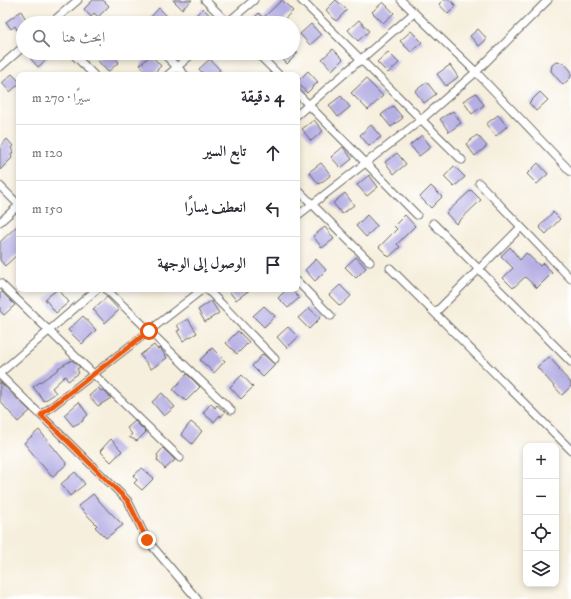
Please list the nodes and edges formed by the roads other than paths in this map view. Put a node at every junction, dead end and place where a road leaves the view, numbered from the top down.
1 (78, 0) edge
2 (205, 0) edge
3 (254, 0) edge
4 (301, 0) edge
5 (401, 0) edge
6 (548, 0) edge
7 (414, 13) junction
8 (59, 16) edge
9 (221, 16) edge
10 (236, 16) edge
11 (16, 53) edge
12 (360, 59) junction
13 (79, 60) edge
14 (170, 60) edge
15 (185, 60) edge
16 (264, 60) edge
17 (0, 67) edge
18 (177, 67) junction
19 (91, 72) edge
20 (171, 72) edge
21 (182, 72) edge
22 (276, 72) edge
23 (476, 72) junction
24 (300, 96) edge
25 (308, 105) junction
26 (300, 112) edge
27 (421, 120) junction
28 (462, 160) dead end
29 (365, 163) junction
30 (571, 172) edge
31 (480, 184) dead end
32 (0, 186) edge
33 (300, 192) edge
34 (16, 202) edge
35 (312, 204) junction
36 (16, 208) edge
37 (300, 214) edge
38 (417, 215) dead end
39 (0, 222) edge
40 (434, 223) dead end
41 (521, 227) junction
42 (370, 262) dead end
43 (390, 268) dead end
44 (480, 268) junction
45 (571, 279) edge
46 (0, 283) edge
47 (300, 284) edge
48 (94, 292) edge
49 (109, 292) edge
50 (199, 292) edge
51 (210, 292) edge
52 (434, 313) junction
53 (331, 316) dead end
54 (49, 331) junction
55 (149, 331) junction
56 (275, 359) dead end
57 (571, 362) edge
58 (0, 374) edge
59 (94, 374) junction
60 (231, 410) dead end
61 (41, 415) junction
62 (571, 450) edge
63 (180, 458) dead end
64 (197, 599) edge

1 - 8 street
2 - 9 street
3 - 10 street
4 - 12 street
5 - 7 street
6 - 23 street
7 - 12 street
7 - 23 street
11 - 17 street
12 - 25 street
12 - 27 street
13 - 19 street
14 - 18 street
15 - 18 street
16 - 22 street
18 - 20 street
18 - 21 street
23 - 27 street
23 - 30 street
24 - 25 street
25 - 26 street
25 - 29 street
27 - 28 street
27 - 29 street
29 - 35 street
29 - 38 street
31 - 41 street
32 - 34 street
33 - 35 street
35 - 37 street
35 - 42 street
36 - 39 street
40 - 44 street
41 - 44 street
41 - 45 street
43 - 52 street
44 - 52 street
44 - 57 street
46 - 54 street
47 - 53 street
48 - 54 street
49 - 55 street
50 - 55 street
51 - 56 street
52 - 62 street
54 - 58 street
54 - 59 street
55 - 59 street
55 - 60 street
58 - 61 street
59 - 61 street
59 - 63 street
61 - 64 street

